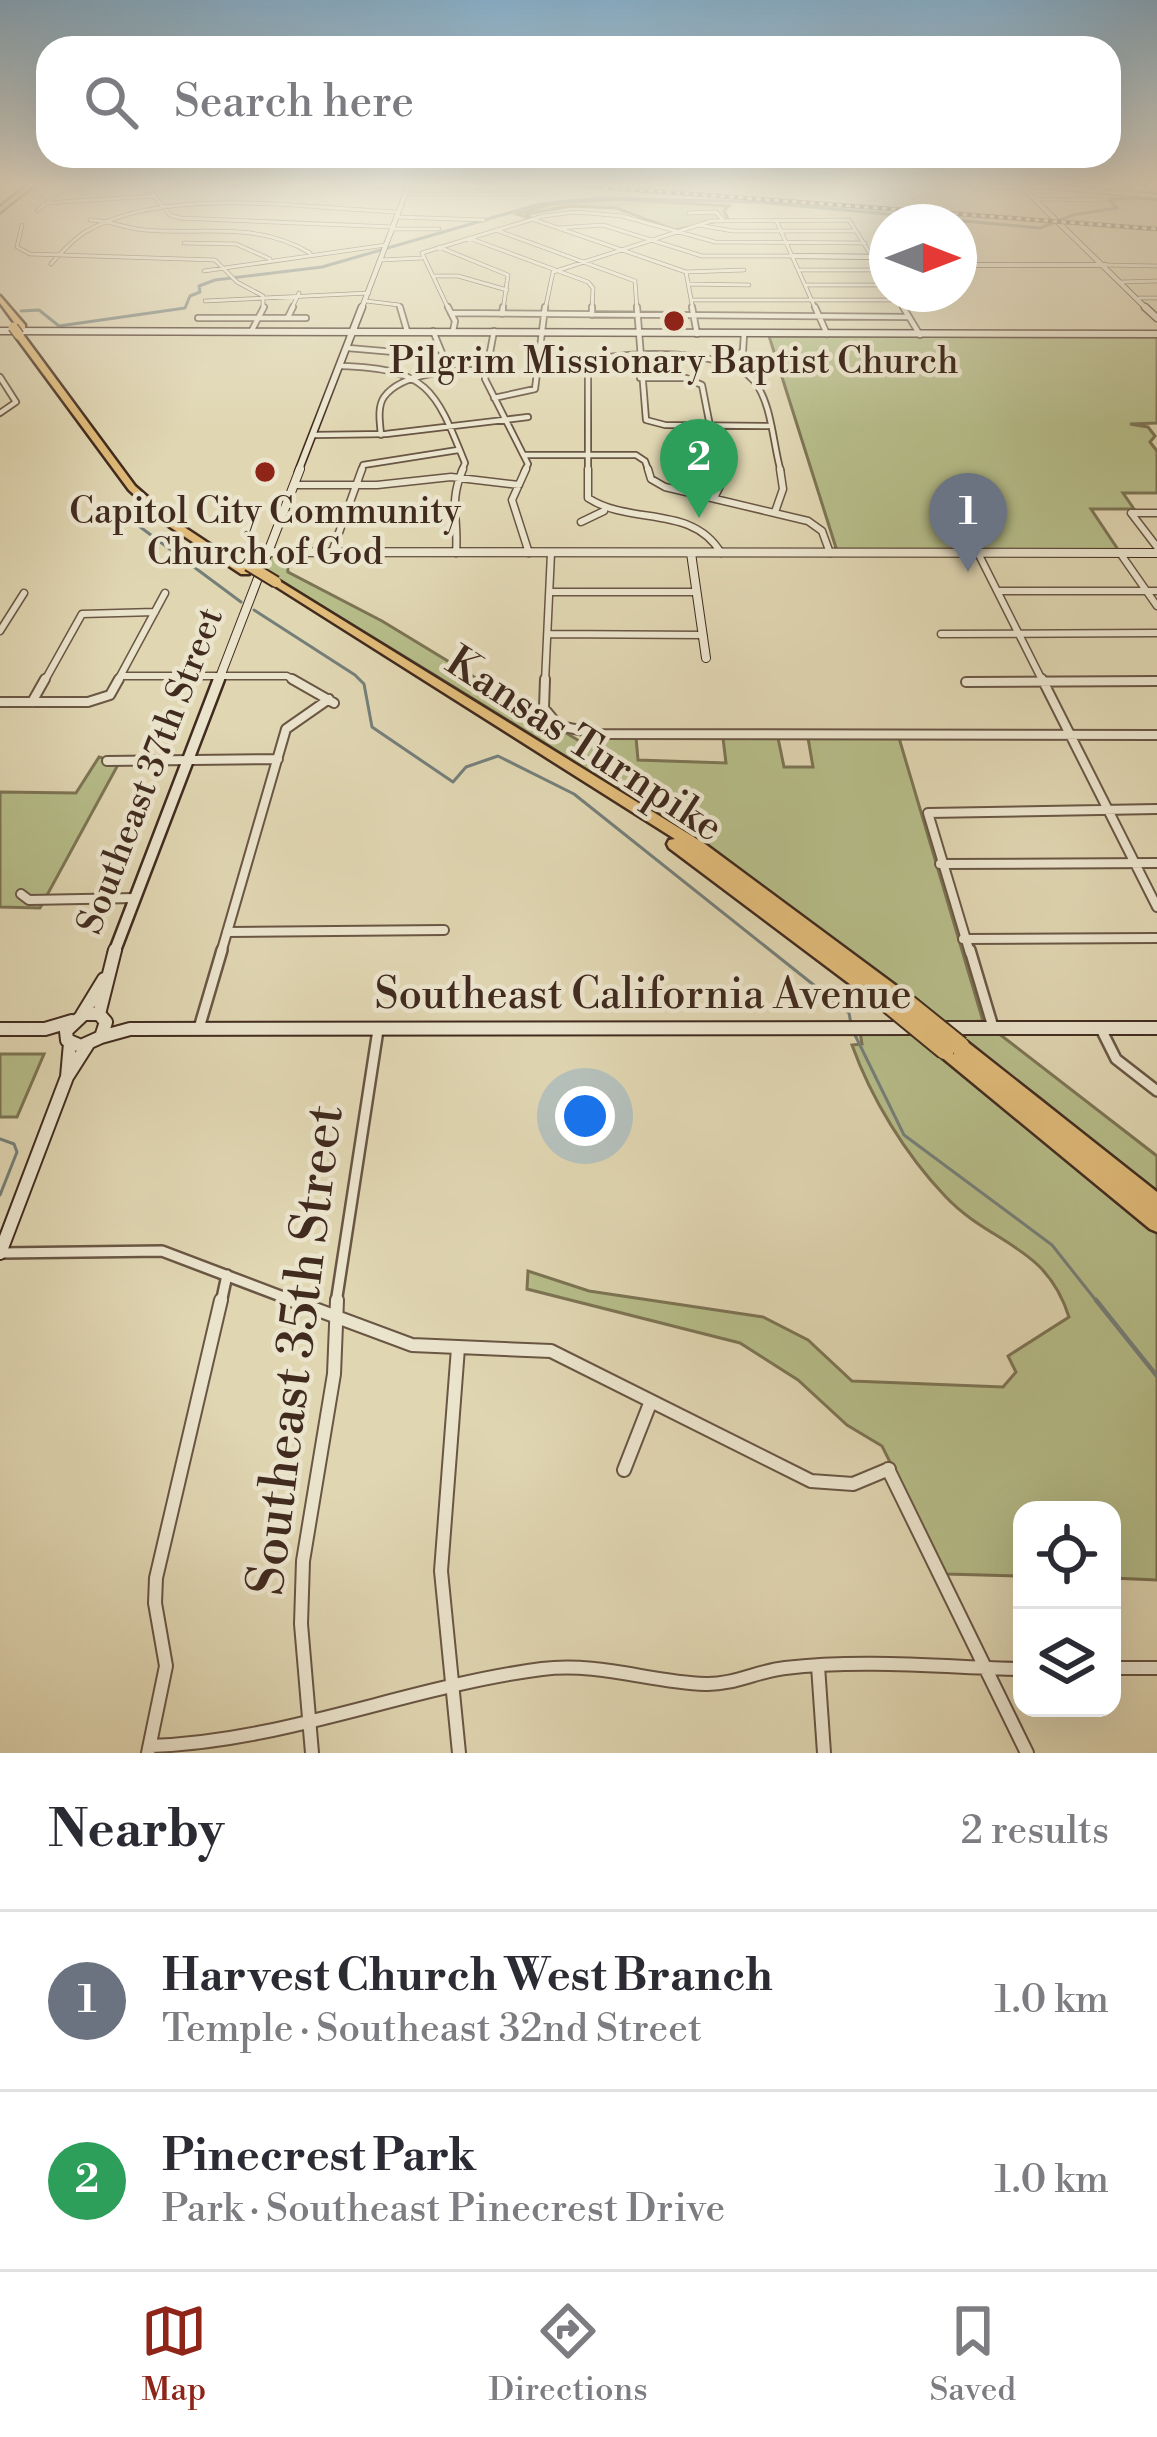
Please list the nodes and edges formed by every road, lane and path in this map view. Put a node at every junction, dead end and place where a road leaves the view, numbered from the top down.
1 (218, 264) edge
2 (248, 264) edge
3 (380, 264) edge
4 (426, 264) edge
5 (482, 264) edge
6 (539, 264) edge
7 (575, 264) edge
8 (591, 264) edge
9 (663, 264) edge
10 (795, 264) edge
11 (977, 265) edge
12 (1105, 265) junction
13 (1157, 266) edge
14 (223, 268) junction
15 (556, 270) junction
16 (743, 270) dead end
17 (798, 270) junction
18 (869, 271) edge
19 (204, 272) dead end
20 (686, 272) junction
21 (431, 276) junction
22 (1122, 281) junction
23 (1157, 281) edge
24 (869, 283) edge
25 (690, 284) junction
26 (749, 285) dead end
27 (805, 285) junction
28 (507, 290) junction
29 (299, 293) junction
30 (263, 296) junction
31 (368, 297) junction
32 (0, 298) edge
33 (869, 298) edge
34 (1139, 298) junction
35 (1157, 298) edge
36 (692, 300) junction
37 (812, 300) junction
38 (205, 301) dead end
39 (0, 309) edge
40 (906, 312) edge
41 (451, 313) junction
42 (502, 314) junction
43 (546, 314) junction
44 (592, 315) junction
45 (637, 315) junction
46 (694, 316) junction
47 (1157, 316) edge
48 (288, 317) junction
49 (819, 317) junction
50 (909, 317) junction
51 (198, 318) dead end
52 (258, 318) junction
53 (306, 318) dead end
54 (252, 330) junction
55 (355, 330) junction
56 (0, 331) edge
57 (20, 331) junction
58 (407, 331) junction
59 (433, 331) junction
60 (453, 331) junction
61 (494, 332) junction
62 (544, 332) junction
63 (637, 333) junction
64 (697, 334) junction
65 (744, 334) junction
66 (827, 334) junction
67 (920, 335) junction
68 (1157, 335) edge
69 (348, 348) junction
70 (439, 350) junction
71 (638, 356) junction
72 (725, 363) junction
73 (341, 366) junction
74 (449, 370) junction
75 (485, 370) junction
76 (0, 377) edge
77 (640, 378) junction
78 (416, 382) junction
79 (494, 398) junction
80 (0, 412) edge
81 (527, 417) dead end
82 (506, 420) junction
83 (710, 426) junction
84 (768, 426) junction
85 (449, 427) junction
86 (314, 435) junction
87 (381, 435) junction
88 (459, 449) junction
89 (586, 453) junction
90 (524, 455) junction
91 (460, 477) junction
92 (294, 485) junction
93 (519, 485) junction
94 (357, 486) junction
95 (714, 498) junction
96 (606, 511) junction
97 (775, 512) junction
98 (1157, 513) edge
99 (394, 515) dead end
100 (344, 518) junction
101 (581, 521) dead end
102 (1157, 550) edge
103 (268, 552) junction
104 (332, 553) junction
105 (456, 553) junction
106 (530, 553) junction
107 (551, 553) junction
108 (691, 553) junction
109 (721, 553) junction
110 (830, 553) junction
111 (978, 553) junction
112 (1120, 553) junction
113 (998, 591) junction
114 (1147, 591) junction
115 (1157, 591) edge
116 (550, 592) junction
117 (696, 592) junction
118 (24, 593) dead end
119 (165, 593) dead end
120 (1157, 606) edge
121 (155, 612) junction
122 (0, 631) edge
123 (548, 634) junction
124 (941, 634) dead end
125 (1020, 634) junction
126 (1157, 634) edge
127 (703, 635) junction
128 (706, 658) dead end
129 (124, 676) junction
130 (221, 676) junction
131 (1044, 681) junction
132 (1157, 681) edge
133 (966, 682) dead end
134 (0, 702) edge
135 (32, 702) junction
136 (1073, 736) junction
137 (1157, 736) edge
138 (189, 759) junction
139 (278, 759) junction
140 (107, 761) dead end
141 (1109, 809) junction
142 (1157, 809) edge
143 (1136, 863) junction
144 (1157, 863) edge
145 (940, 864) junction
146 (21, 894) dead end
147 (135, 898) junction
148 (1157, 907) edge
149 (444, 930) dead end
150 (227, 932) junction
151 (1157, 938) edge
152 (964, 939) junction
153 (104, 979) junction
154 (77, 1018) junction
155 (103, 1018) junction
156 (993, 1028) junction
157 (1101, 1028) junction
158 (1157, 1028) edge
159 (0, 1029) edge
160 (45, 1029) junction
161 (130, 1029) junction
162 (379, 1029) junction
163 (198, 1030) junction
164 (68, 1040) junction
165 (94, 1040) junction
166 (953, 1048) junction
167 (67, 1077) junction
168 (1157, 1091) edge
169 (1157, 1204) edge
170 (1157, 1222) edge
171 (0, 1253) edge
172 (227, 1275) junction
173 (334, 1316) junction
174 (458, 1348) junction
175 (651, 1401) junction
176 (624, 1470) dead end
177 (818, 1666) junction
178 (1121, 1668) edge
179 (1157, 1668) edge
180 (1013, 1669) edge
181 (988, 1670) junction
182 (456, 1683) junction
183 (311, 1723) junction
184 (149, 1749) edge
185 (312, 1753) edge
186 (459, 1753) edge
187 (824, 1753) edge
188 (1028, 1753) edge

1 - 14 street
2 - 14 street
3 - 31 main road, Southeast 37th Street
4 - 21 street
5 - 28 street
6 - 15 street
7 - 15 street
8 - 45 street
9 - 20 street
10 - 17 street
11 - 12 main road
12 - 13 street
12 - 22 main road
14 - 19 street
14 - 30 street
15 - 43 street
15 - 44 street
16 - 20 street
17 - 18 street
17 - 27 street
20 - 25 street
21 - 28 street
21 - 41 street
22 - 23 street
22 - 34 main road
24 - 27 street
25 - 26 street
25 - 36 street
27 - 37 street
28 - 42 street
29 - 30 street
29 - 31 street
29 - 48 street
30 - 38 street
30 - 52 street
31 - 55 main road, Southeast 37th Street
31 - 58 street
32 - 57 highway, Kansas Turnpike
33 - 37 street
34 - 35 street
34 - 47 main road
36 - 37 street
36 - 46 street
37 - 49 street
39 - 57 highway, Kansas Turnpike
40 - 50 street
41 - 42 street
41 - 60 street
42 - 43 street
43 - 44 street
43 - 62 street
44 - 45 street
45 - 46 street
45 - 63 street
46 - 49 street
46 - 64 street
48 - 52 street
48 - 53 street
49 - 50 street
49 - 66 street
50 - 67 street
51 - 52 street
52 - 54 street
54 - 55 main road
54 - 56 main road
55 - 58 main road
55 - 69 main road, Southeast 37th Street
57 - 166 highway, Kansas Turnpike, bridge
58 - 59 main road
59 - 60 main road
59 - 70 street
60 - 61 main road
61 - 62 main road
61 - 75 street
62 - 63 main road
62 - 79 street
63 - 64 main road
63 - 71 street
64 - 65 main road
65 - 66 main road
65 - 72 street
66 - 67 main road
67 - 68 main road
69 - 70 street
69 - 73 main road, Southeast 37th Street
70 - 74 street
71 - 72 street
71 - 77 street
71 - 89 street
72 - 84 street
73 - 78 street
73 - 86 main road, Southeast 37th Street
74 - 75 street
74 - 78 street
75 - 79 street
76 - 80 street
77 - 83 street
77 - 83 street
78 - 85 street
78 - 87 street
79 - 82 street
81 - 82 street
82 - 85 street
82 - 90 street
83 - 84 street
83 - 95 street
84 - 97 street
85 - 87 street
85 - 88 street
86 - 87 street
86 - 92 main road, Southeast 37th Street
88 - 91 street
88 - 94 street
89 - 90 street
89 - 95 street
89 - 96 street
90 - 93 street
91 - 93 street
91 - 94 street
91 - 105 street
92 - 94 street
92 - 103 main road, Southeast 37th Street
93 - 106 street
94 - 100 street
95 - 97 street
96 - 101 street
96 - 109 street
97 - 110 street
98 - 102 street
99 - 100 street
100 - 104 street
102 - 112 main road
103 - 104 main road
103 - 130 main road, Southeast 37th Street
104 - 105 main road
105 - 106 main road
106 - 107 main road
107 - 108 main road
107 - 116 street
108 - 109 main road
108 - 117 main road
109 - 110 main road
110 - 111 main road
111 - 112 main road
111 - 113 street
112 - 114 street
113 - 114 street
113 - 125 street
114 - 115 street
114 - 120 street
116 - 117 street
116 - 123 street
117 - 127 main road
118 - 122 street
119 - 121 street
121 - 129 street
121 - 135 street
123 - 127 street
123 - 136 street
124 - 125 street
125 - 126 street
125 - 131 street
127 - 128 main road
129 - 130 street
129 - 135 street
130 - 138 main road, Southeast 37th Street
130 - 139 street
131 - 132 street
131 - 133 street
131 - 136 street
134 - 135 street
136 - 137 street
136 - 141 street
138 - 139 street
138 - 140 street
138 - 147 main road, Southeast 37th Street
139 - 150 street
141 - 142 street
141 - 143 street
141 - 145 street
143 - 144 street
143 - 145 street
143 - 148 street
145 - 152 street
146 - 147 street
147 - 153 main road, Southeast 37th Street
149 - 150 street
150 - 163 street
151 - 152 street
152 - 156 street
153 - 154 main road, Southeast 37th Street
153 - 155 main road, Southeast 37th Street
154 - 155 main road, Southeast California Avenue
154 - 160 main road
154 - 164 main road, Southeast 37th Street
155 - 161 main road, Southeast California Avenue
155 - 165 main road, Southeast 37th Street
156 - 157 main road, Southeast California Avenue
156 - 162 main road, Southeast California Avenue
157 - 158 main road, Southeast California Avenue
157 - 168 street
159 - 160 main road
160 - 164 main road
161 - 163 main road, Southeast California Avenue
161 - 165 main road, Southeast California Avenue
162 - 163 main road, Southeast California Avenue
162 - 173 street, Southeast 35th Street
164 - 165 main road, Southeast California Avenue
164 - 167 main road
165 - 167 main road
166 - 169 highway, Kansas Turnpike
166 - 170 highway, Kansas Turnpike
167 - 171 main road
171 - 172 street
172 - 173 street
172 - 184 street
173 - 174 street
173 - 183 street, Southeast 35th Street
174 - 175 street
174 - 182 street
175 - 176 street
175 - 181 street
177 - 181 street
177 - 182 street
177 - 187 street
178 - 179 street
180 - 181 street
181 - 188 street
182 - 183 street
182 - 186 street
183 - 184 street
183 - 185 street, Southeast 35th Street

